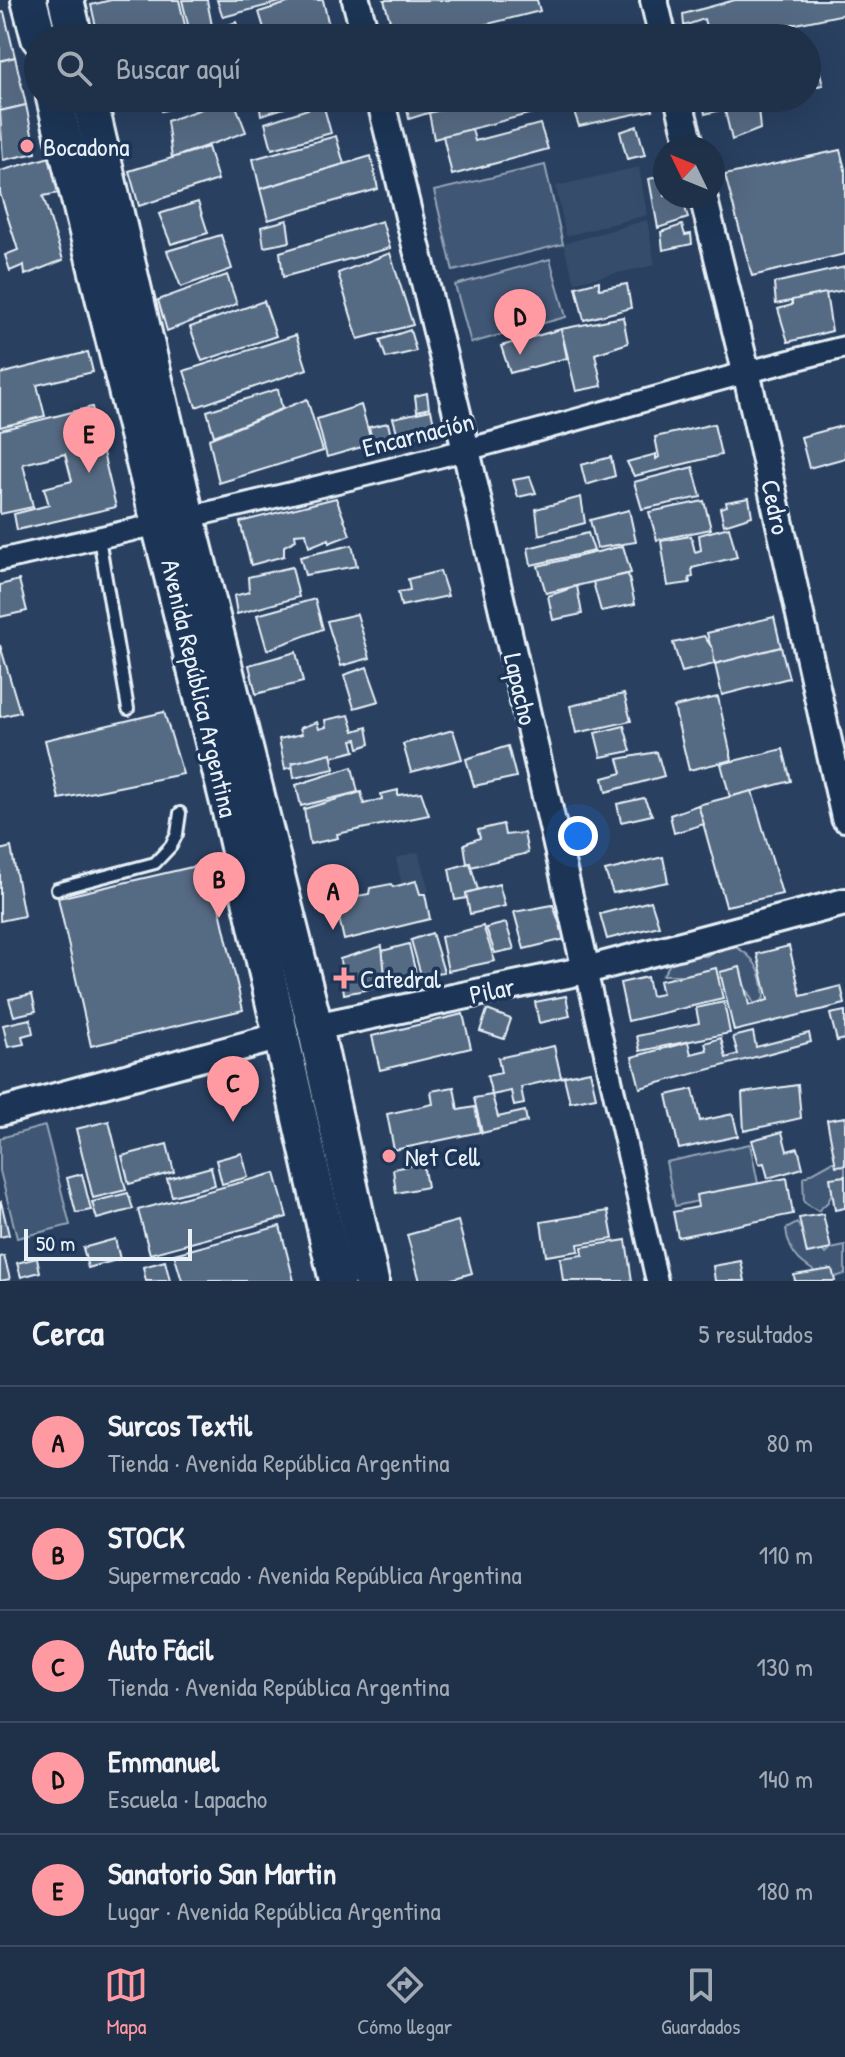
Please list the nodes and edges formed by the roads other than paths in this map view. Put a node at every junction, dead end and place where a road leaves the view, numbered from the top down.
1 (29, 0) edge
2 (66, 0) edge
3 (356, 0) edge
4 (654, 0) edge
5 (35, 24) edge
6 (72, 24) edge
7 (362, 24) edge
8 (660, 24) edge
9 (58, 112) edge
10 (92, 112) edge
11 (383, 112) edge
12 (682, 112) edge
13 (688, 136) edge
14 (706, 208) edge
15 (845, 347) edge
16 (746, 371) junction
17 (466, 450) junction
18 (174, 521) junction
19 (99, 538) junction
20 (0, 560) edge
21 (128, 709) dead end
22 (180, 813) dead end
23 (845, 818) edge
24 (57, 889) dead end
25 (845, 902) edge
26 (586, 970) junction
27 (315, 1027) junction
28 (281, 1036) junction
29 (0, 1112) edge
30 (337, 1281) edge
31 (371, 1281) edge
32 (657, 1281) edge

1 - 5 highway
2 - 6 highway
3 - 7 street
4 - 8 street
9 - 18 highway, Avenida República Argentina
10 - 18 highway, Avenida República Argentina
11 - 17 street, Lapacho
12 - 13 street
14 - 16 street, Cedro
15 - 16 street, Encarnación
16 - 17 street, Encarnación
16 - 23 street, Cedro
17 - 18 street, Encarnación
17 - 26 street, Lapacho
18 - 19 street, Encarnación
18 - 27 highway, Avenida República Argentina
18 - 28 highway, Avenida República Argentina
19 - 20 street, Encarnación
19 - 21 lane
22 - 24 lane
25 - 26 street, Pilar
26 - 27 street, Pilar
26 - 32 street, Lapacho
27 - 28 street, Pilar
27 - 31 highway, Avenida República Argentina
28 - 29 street, Pilar
28 - 30 highway, Avenida República Argentina

